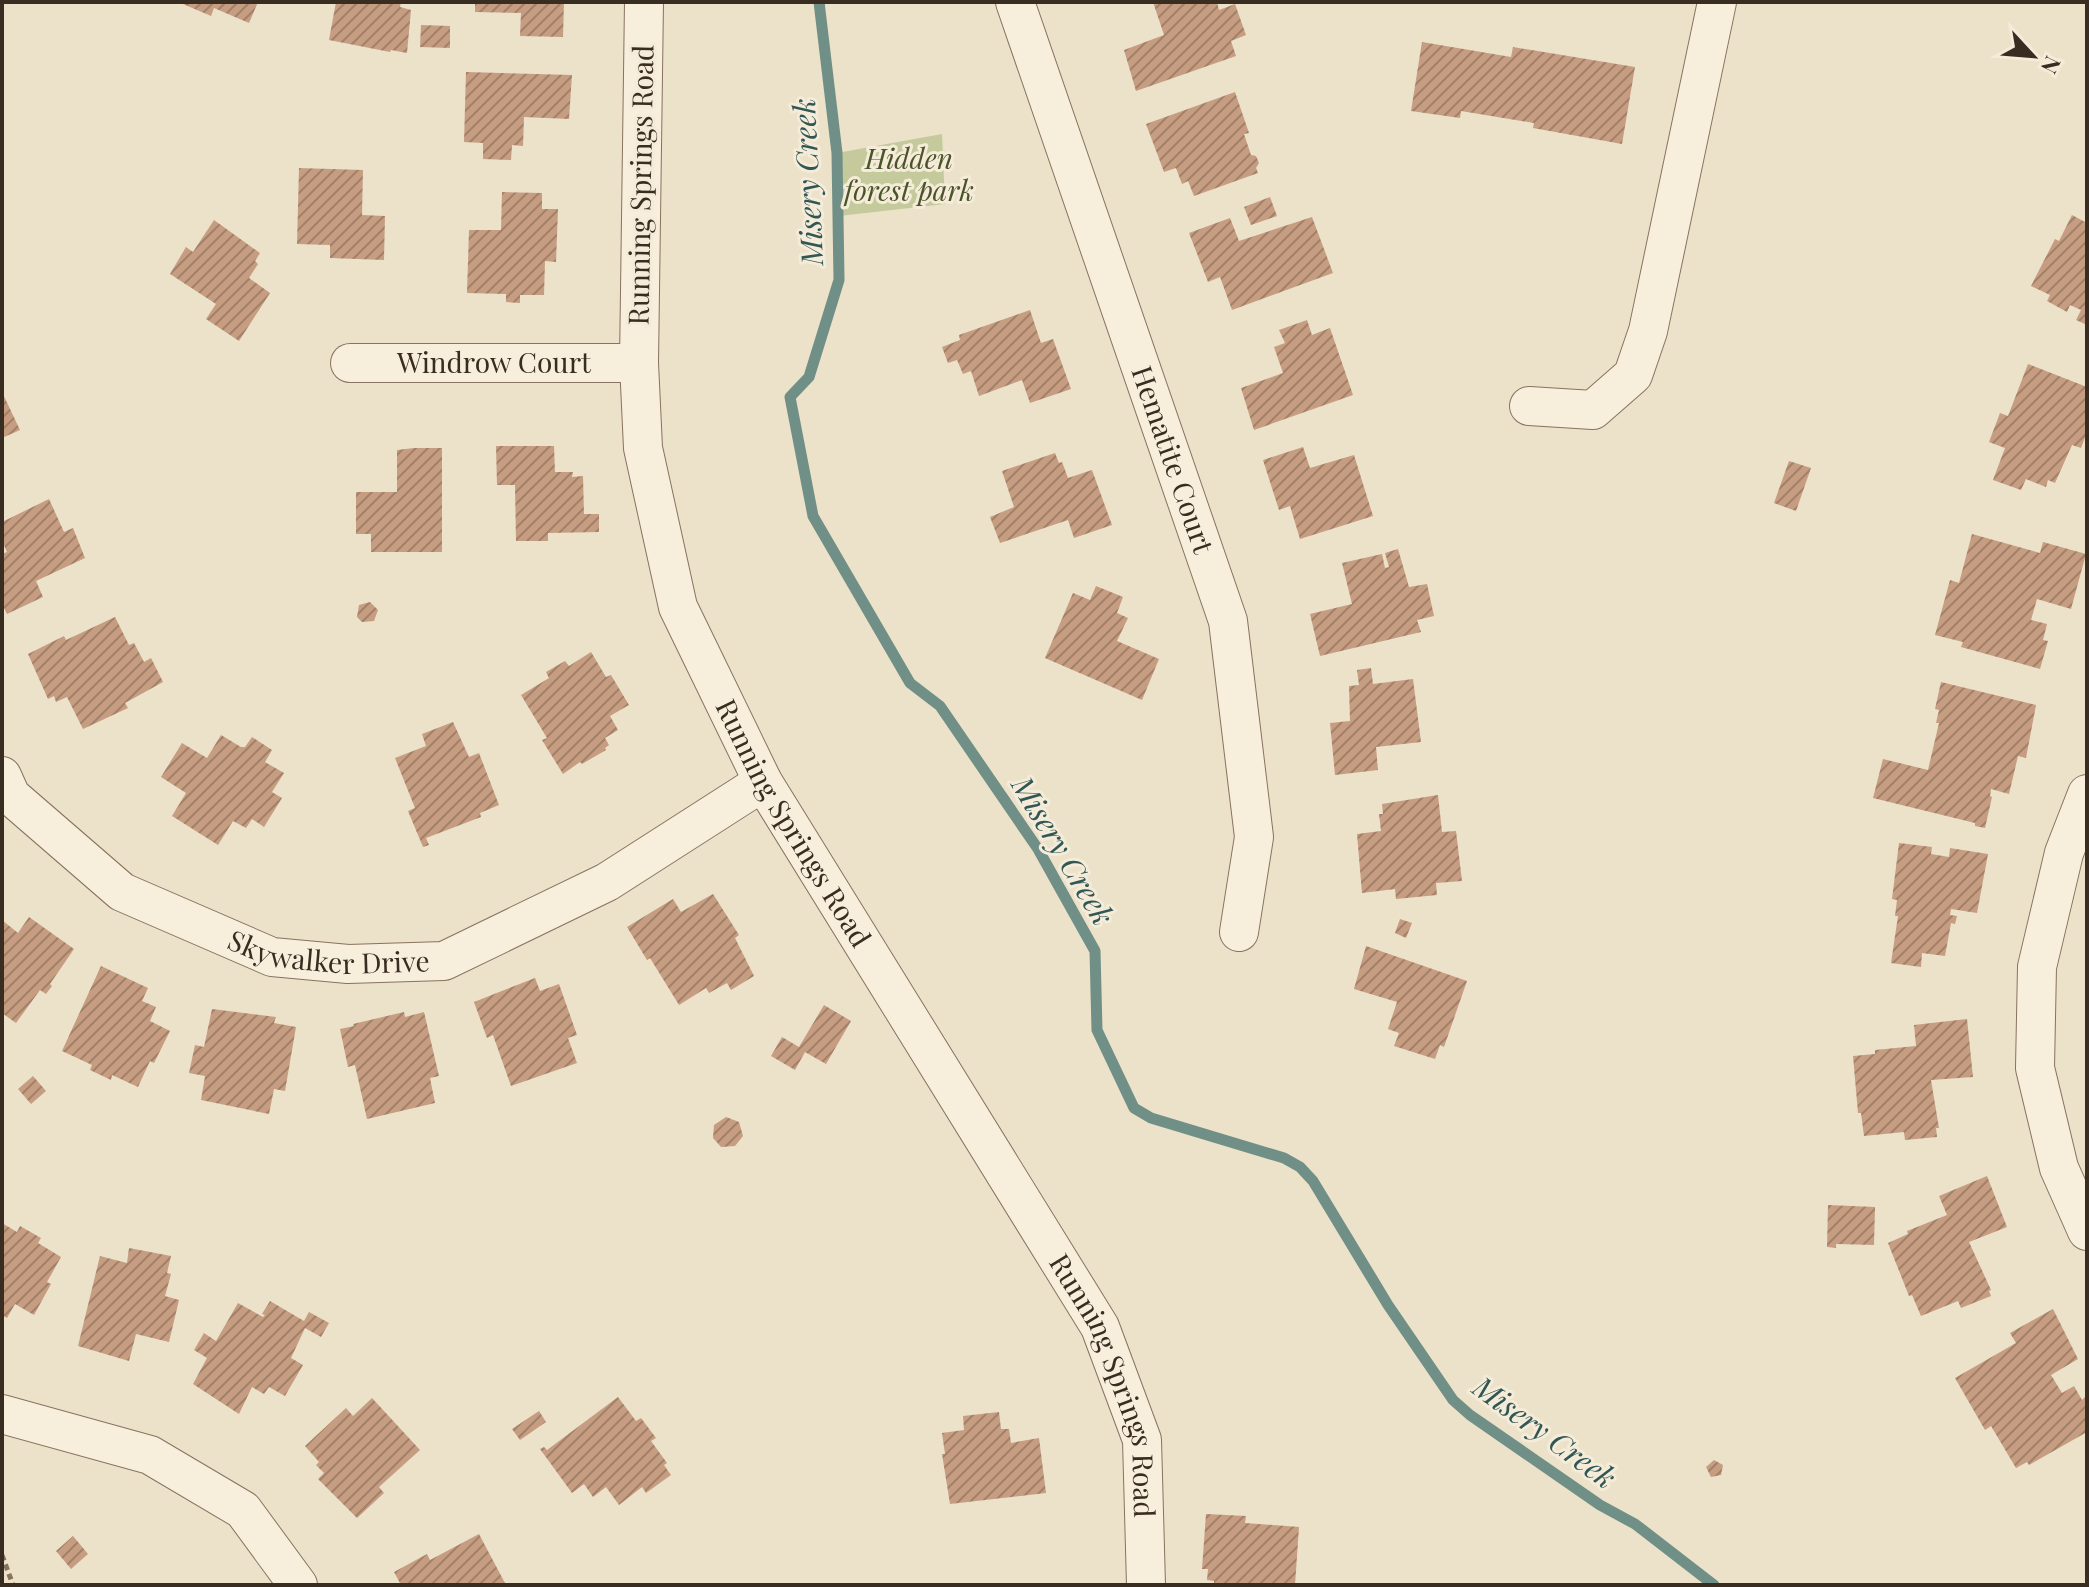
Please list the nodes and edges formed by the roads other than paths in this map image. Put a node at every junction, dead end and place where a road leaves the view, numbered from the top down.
1 (644, 2) edge
2 (1015, 2) edge
3 (1717, 2) edge
4 (350, 363) dead end
5 (639, 363) junction
6 (1529, 406) dead end
7 (763, 782) junction
8 (5, 792) edge
9 (2087, 794) edge
10 (1239, 932) dead end
11 (2087, 1231) edge
12 (2, 1414) edge
13 (298, 1585) edge
14 (1146, 1585) edge

1 - 5 street, Running Springs Road
2 - 10 street, Hematite Court
3 - 6 street
4 - 5 street, Windrow Court
5 - 7 street, Running Springs Road
7 - 8 street, Skywalker Drive
7 - 14 street, Running Springs Road
9 - 11 street
12 - 13 street

